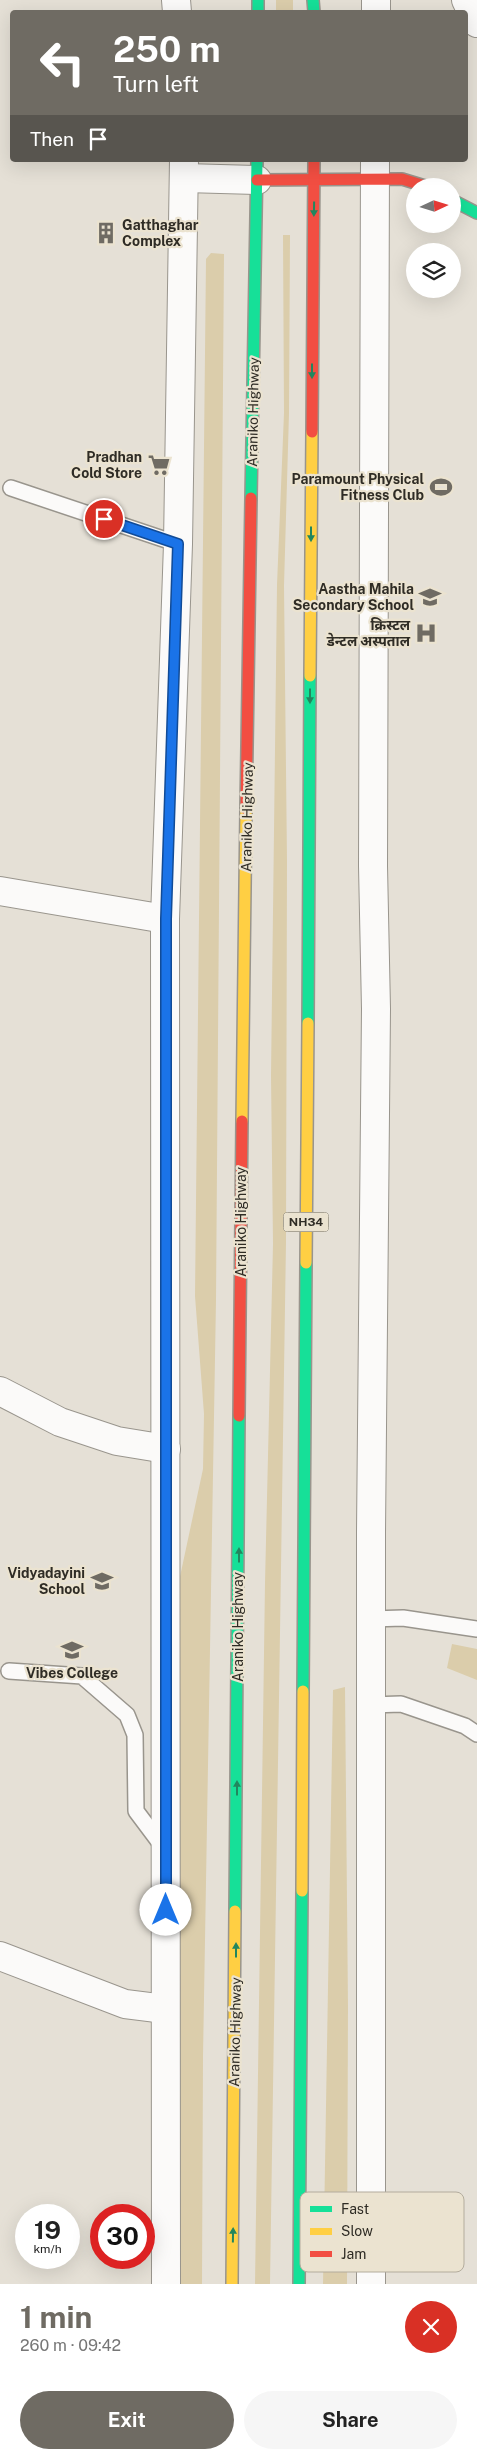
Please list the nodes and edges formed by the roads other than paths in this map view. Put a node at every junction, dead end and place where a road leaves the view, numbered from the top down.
1 (466, 0) edge
2 (477, 23) edge
3 (314, 162) edge
4 (185, 169) edge
5 (375, 169) edge
6 (257, 170) edge
7 (314, 180) junction
8 (406, 180) edge
9 (461, 205) edge
10 (477, 213) edge
11 (11, 488) dead end
12 (178, 544) junction
13 (0, 891) edge
14 (166, 919) junction
15 (0, 1391) edge
16 (166, 1449) junction
17 (371, 1619) junction
18 (477, 1629) edge
19 (9, 1671) dead end
20 (371, 1705) junction
21 (477, 1734) edge
22 (166, 1850) junction
23 (0, 1956) edge
24 (165, 2010) junction
25 (371, 2192) edge
26 (166, 2284) edge
27 (232, 2284) edge
28 (299, 2284) edge

1 - 2 street
3 - 7 main road, NH34
4 - 6 street
4 - 12 street
5 - 7 main road
5 - 8 main road
5 - 17 street
6 - 7 main road
27 -> 6 main road, Araniko Highway
7 -> 28 main road, NH34
9 - 10 main road
11 - 12 lane
12 - 14 street
13 - 14 street
14 - 16 street
15 - 16 street
16 - 22 street
17 - 18 lane
17 - 20 street
19 - 22 lane
20 - 21 lane
20 - 25 street
22 - 24 street
23 - 24 street
24 - 26 street

